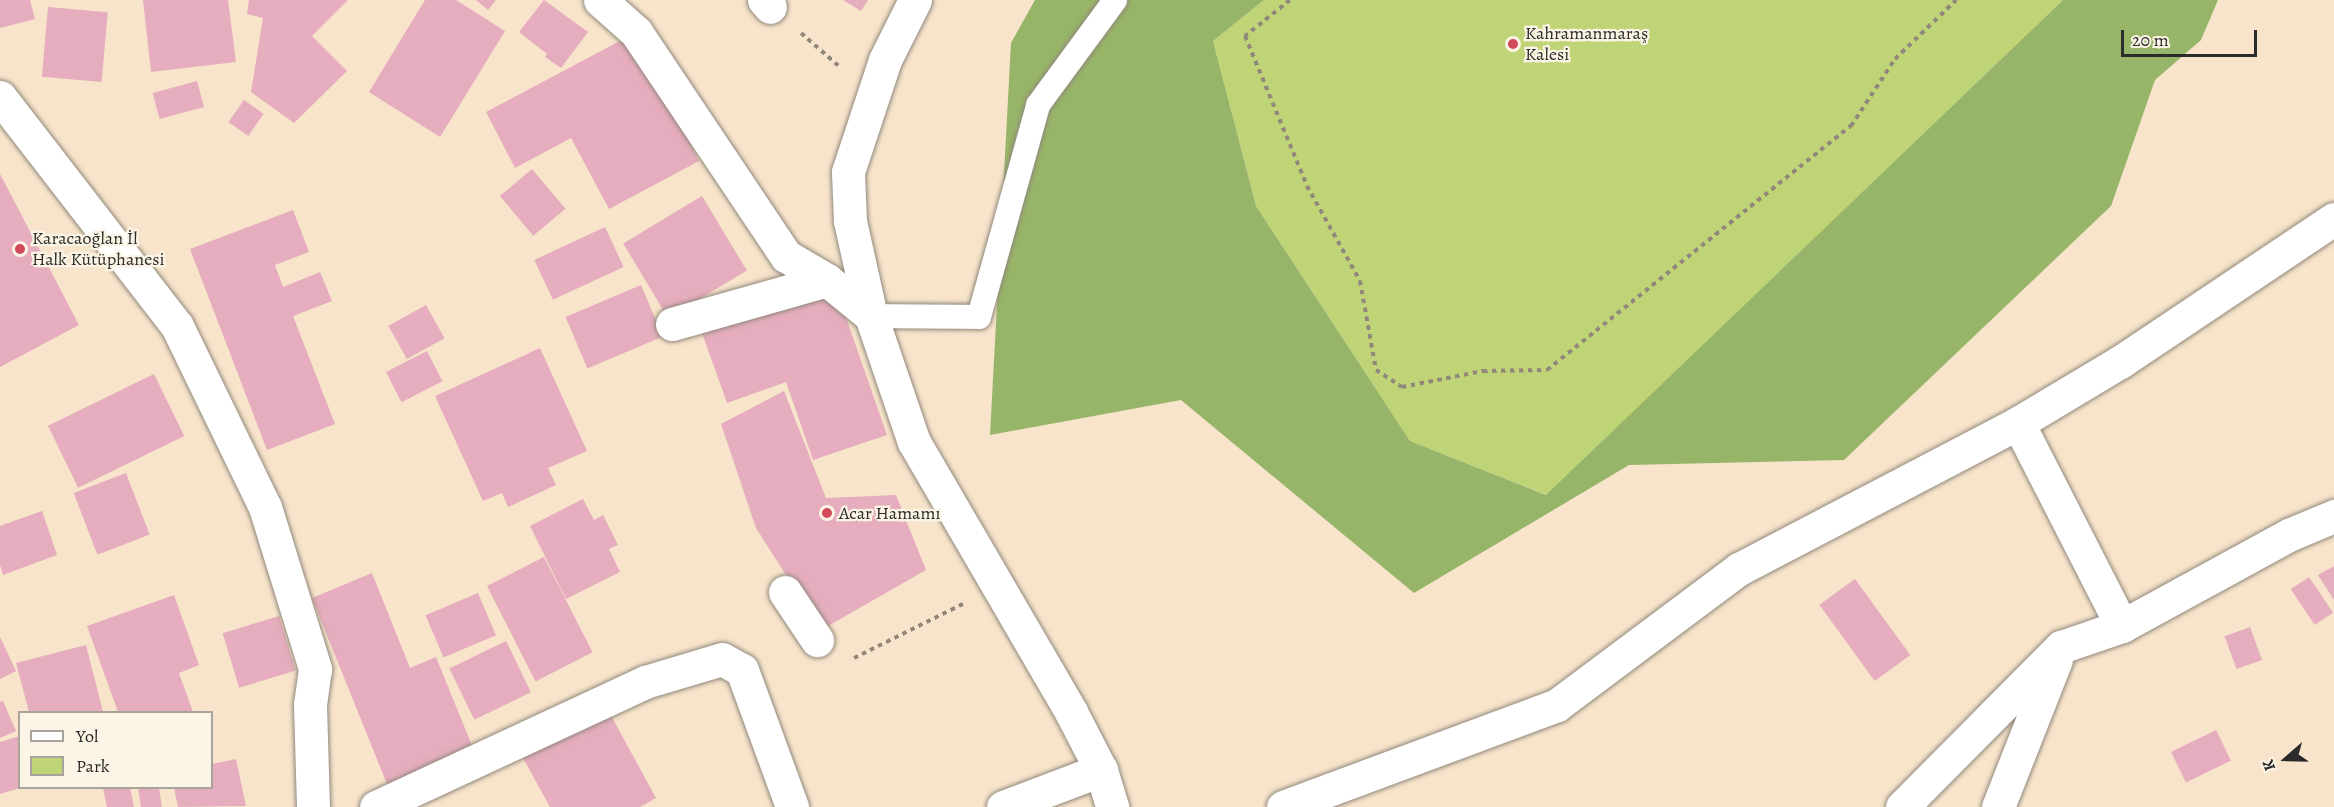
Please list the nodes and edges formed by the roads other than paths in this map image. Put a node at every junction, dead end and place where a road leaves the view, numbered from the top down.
1 (600, 0) edge
2 (915, 0) edge
3 (1115, 0) edge
4 (0, 98) edge
5 (2334, 219) edge
6 (827, 280) junction
7 (871, 316) junction
8 (672, 324) dead end
9 (2018, 423) junction
10 (2334, 516) edge
11 (785, 592) dead end
12 (2122, 626) junction
13 (817, 640) road end
14 (2061, 647) junction
15 (1101, 770) junction
16 (313, 807) edge
17 (376, 807) edge
18 (792, 807) edge
19 (1003, 807) edge
20 (1112, 807) edge
21 (1283, 807) edge
22 (1902, 807) edge
23 (1998, 807) edge

1 - 6 street
2 - 7 street
3 - 7 lane
4 - 16 street
5 - 9 street
6 - 7 street
6 - 8 street
7 - 15 street
9 - 12 street
9 - 21 street
10 - 12 street
11 - 13 street
12 - 14 street
14 - 22 street
14 - 23 street
15 - 19 street
15 - 20 street
17 - 18 street

